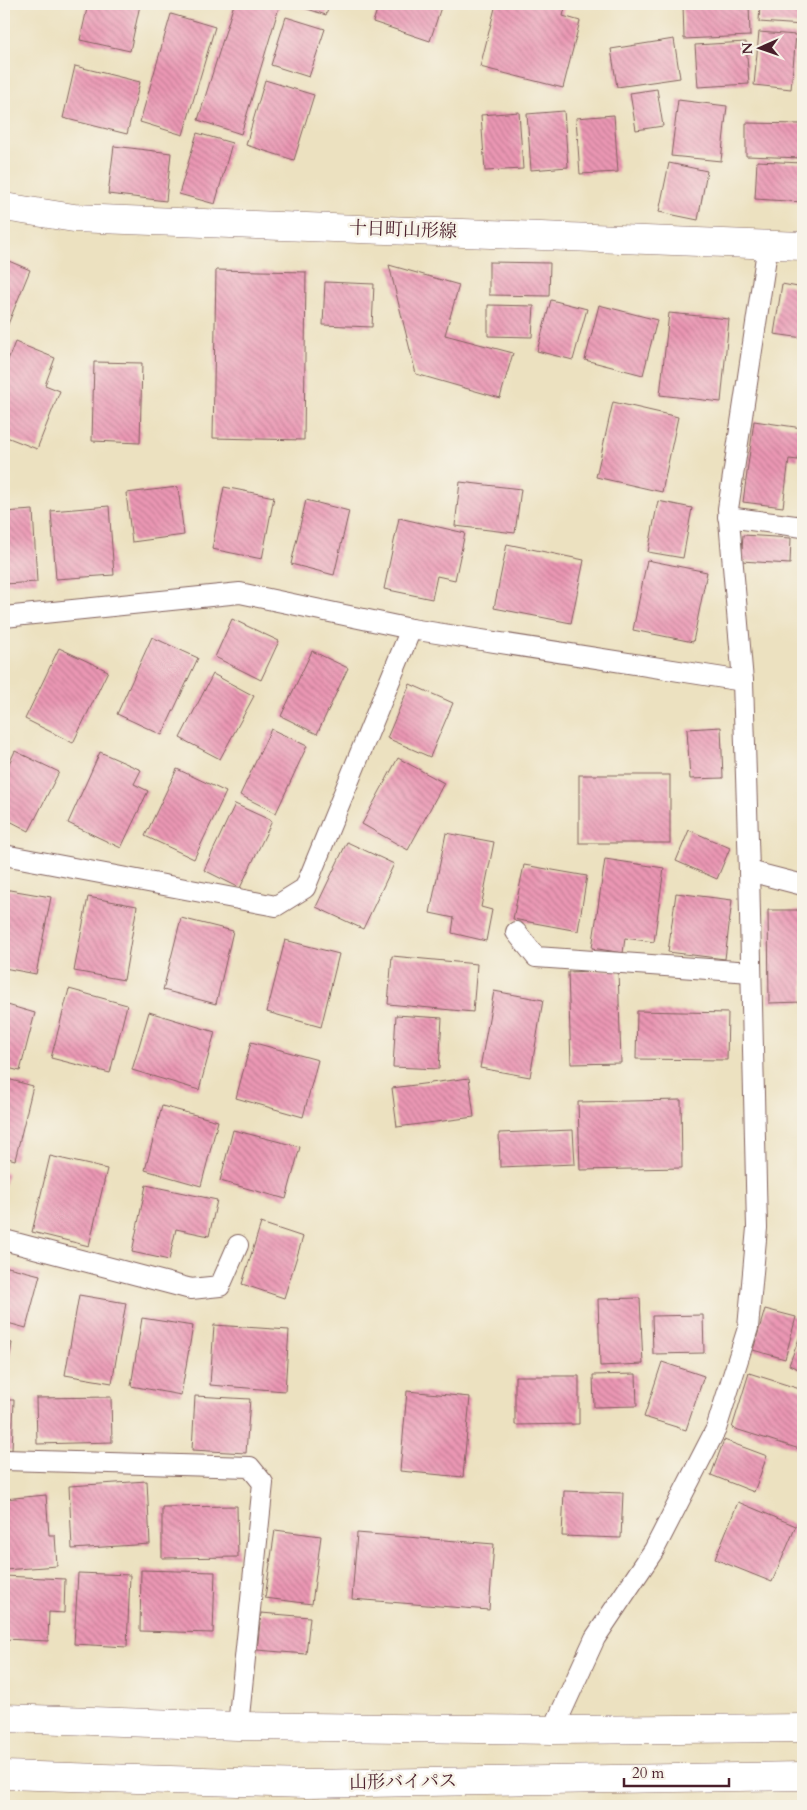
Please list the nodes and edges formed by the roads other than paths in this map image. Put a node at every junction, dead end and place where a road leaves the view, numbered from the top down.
1 (4, 207) edge
2 (768, 244) junction
3 (803, 246) edge
4 (728, 517) junction
5 (803, 527) edge
6 (4, 617) edge
7 (411, 629) junction
8 (743, 681) junction
9 (4, 855) edge
10 (749, 871) junction
11 (803, 885) edge
12 (516, 932) dead end
13 (751, 972) junction
14 (4, 1240) edge
15 (238, 1245) dead end
16 (4, 1460) edge
17 (4, 1718) edge
18 (238, 1726) junction
19 (803, 1728) edge
20 (553, 1730) junction
21 (4, 1775) edge
22 (803, 1776) edge

1 - 2 main road, 十日町山形線
2 - 3 main road, 十日町山形線
2 - 4 lane
4 - 5 lane
4 - 8 lane
6 - 7 lane
7 - 8 lane
7 - 9 lane
8 - 10 lane
10 - 11 lane
10 - 13 lane
12 - 13 lane
13 - 20 lane
14 - 15 lane
16 - 18 lane
17 - 18 main road
18 - 20 main road
19 - 20 main road
21 - 22 main road, 山形バイパス

